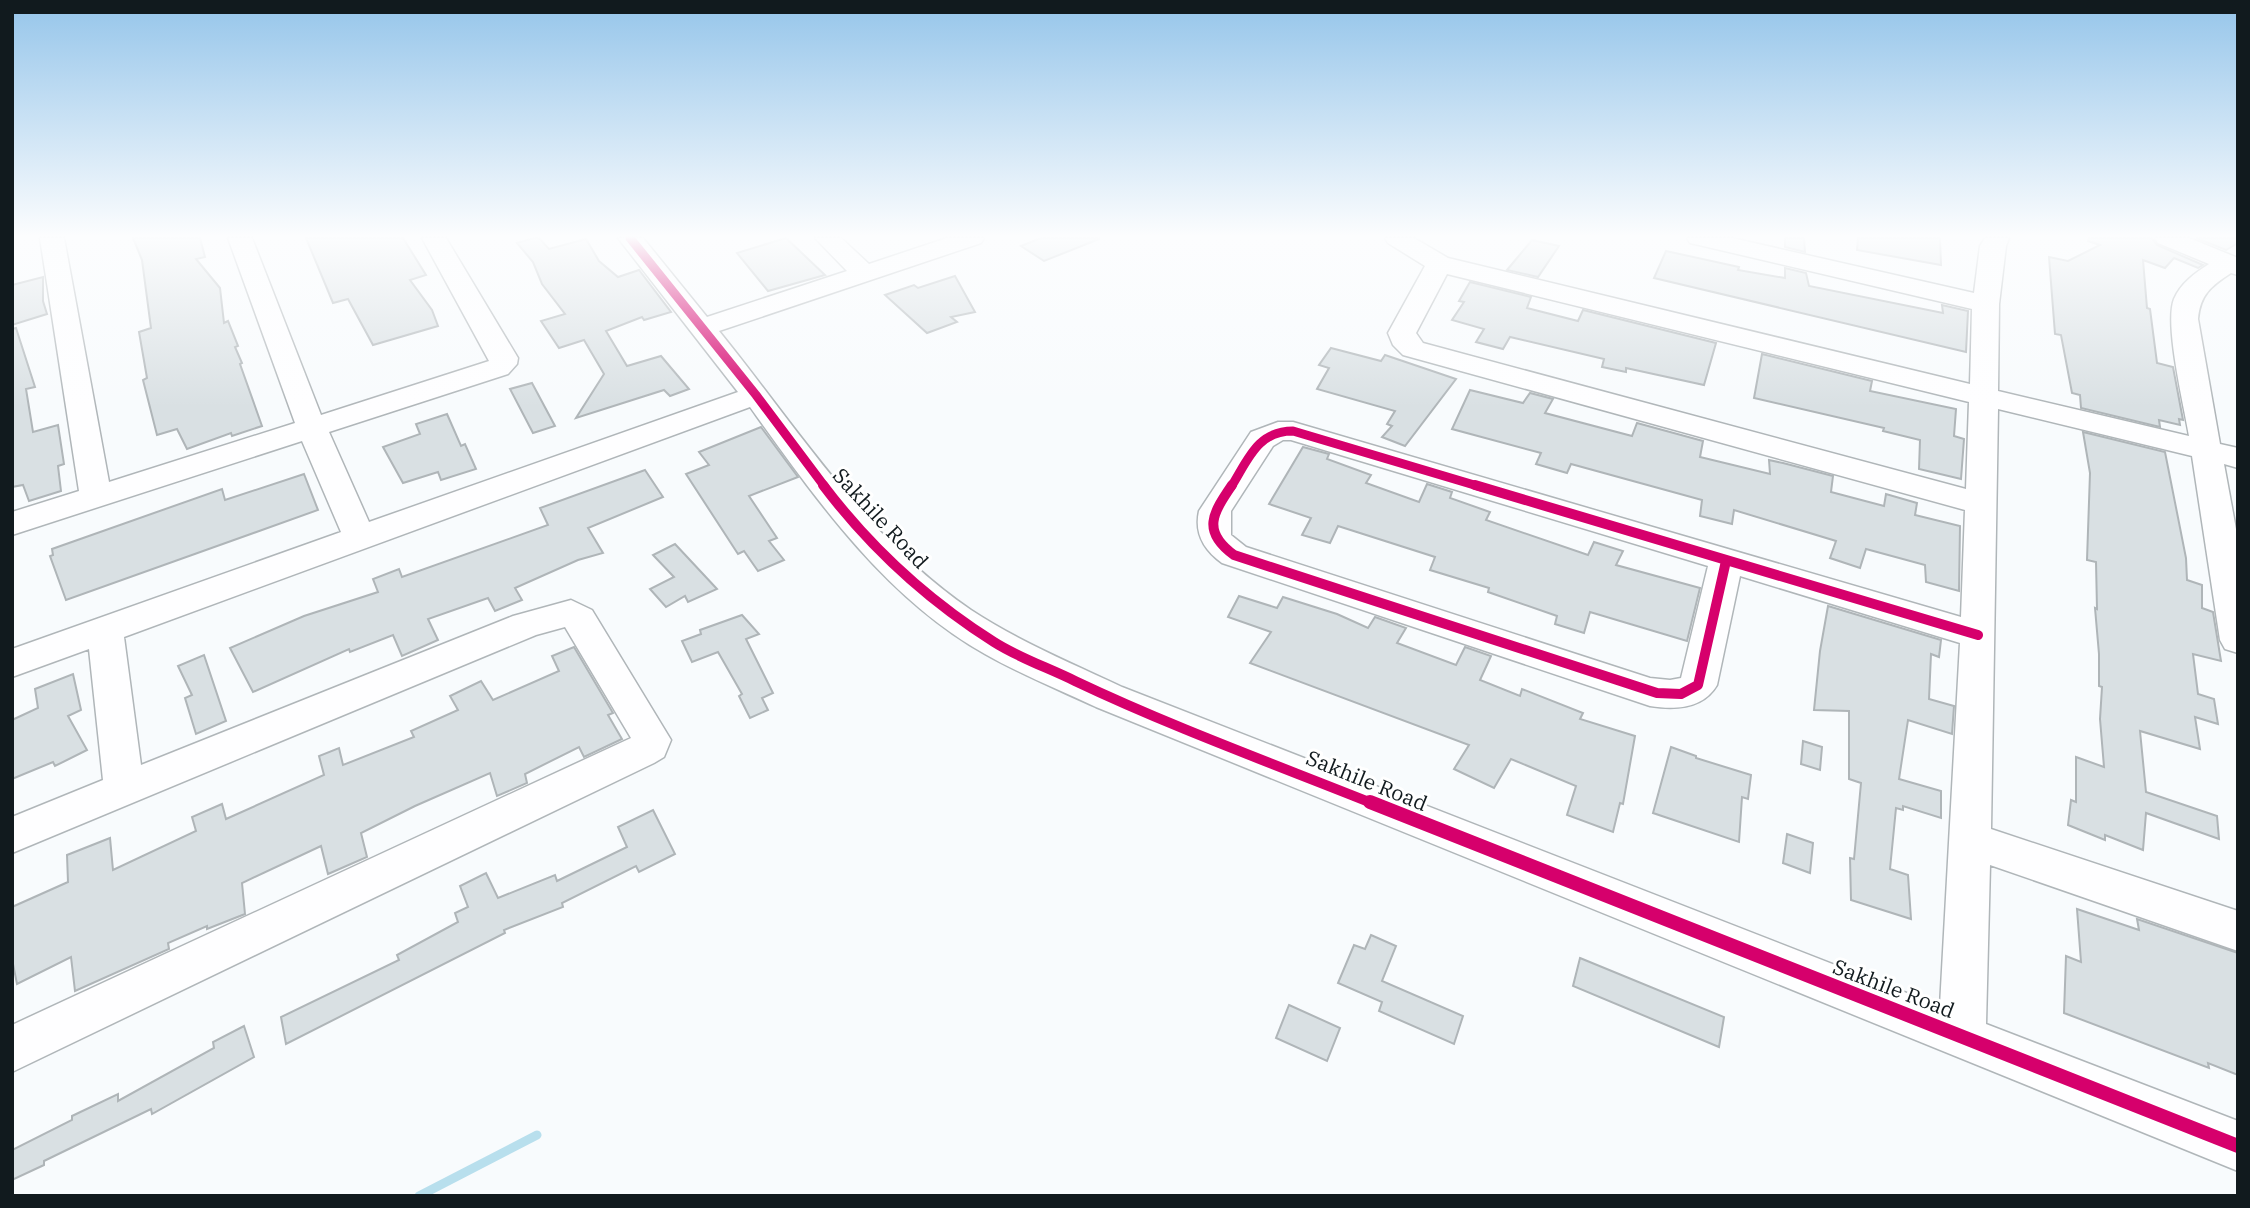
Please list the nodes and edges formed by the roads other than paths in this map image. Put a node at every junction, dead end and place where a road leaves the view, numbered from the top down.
1 (62, 294) edge
2 (261, 294) edge
3 (466, 294) edge
4 (674, 294) edge
5 (802, 294) edge
6 (1423, 294) edge
7 (1565, 294) edge
8 (1944, 294) edge
9 (1987, 294) edge
10 (2189, 294) edge
11 (1986, 304) junction
12 (700, 328) junction
13 (756, 395) junction
14 (1985, 396) junction
15 (312, 429) junction
16 (2223, 454) edge
17 (96, 496) junction
18 (1982, 504) junction
19 (12, 524) edge
20 (360, 538) junction
21 (1726, 561) junction
22 (105, 630) junction
23 (1978, 635) junction
24 (2238, 639) edge
25 (12, 663) edge
26 (124, 788) junction
27 (12, 835) edge
28 (1970, 840) junction
29 (2238, 931) edge
30 (1962, 1036) junction
31 (12, 1049) edge
32 (2238, 1146) edge

1 - 17 street
2 - 15 street
3 - 15 street
4 - 12 street, Sakhile Road
5 - 12 street
6 - 18 street
7 - 14 street
8 - 11 street
9 - 11 street
10 - 16 street
11 - 14 street
12 - 13 street, Sakhile Road
13 - 20 street
13 - 30 street, Sakhile Road
14 - 16 street
14 - 18 street
15 - 17 street
15 - 20 street
16 - 24 street
17 - 19 street
18 - 23 street
20 - 22 street
21 - 21 street
21 - 23 street
22 - 25 street
22 - 26 street
23 - 28 street
26 - 27 street
26 - 31 street
28 - 29 street
28 - 30 street
30 - 32 street, Sakhile Road

